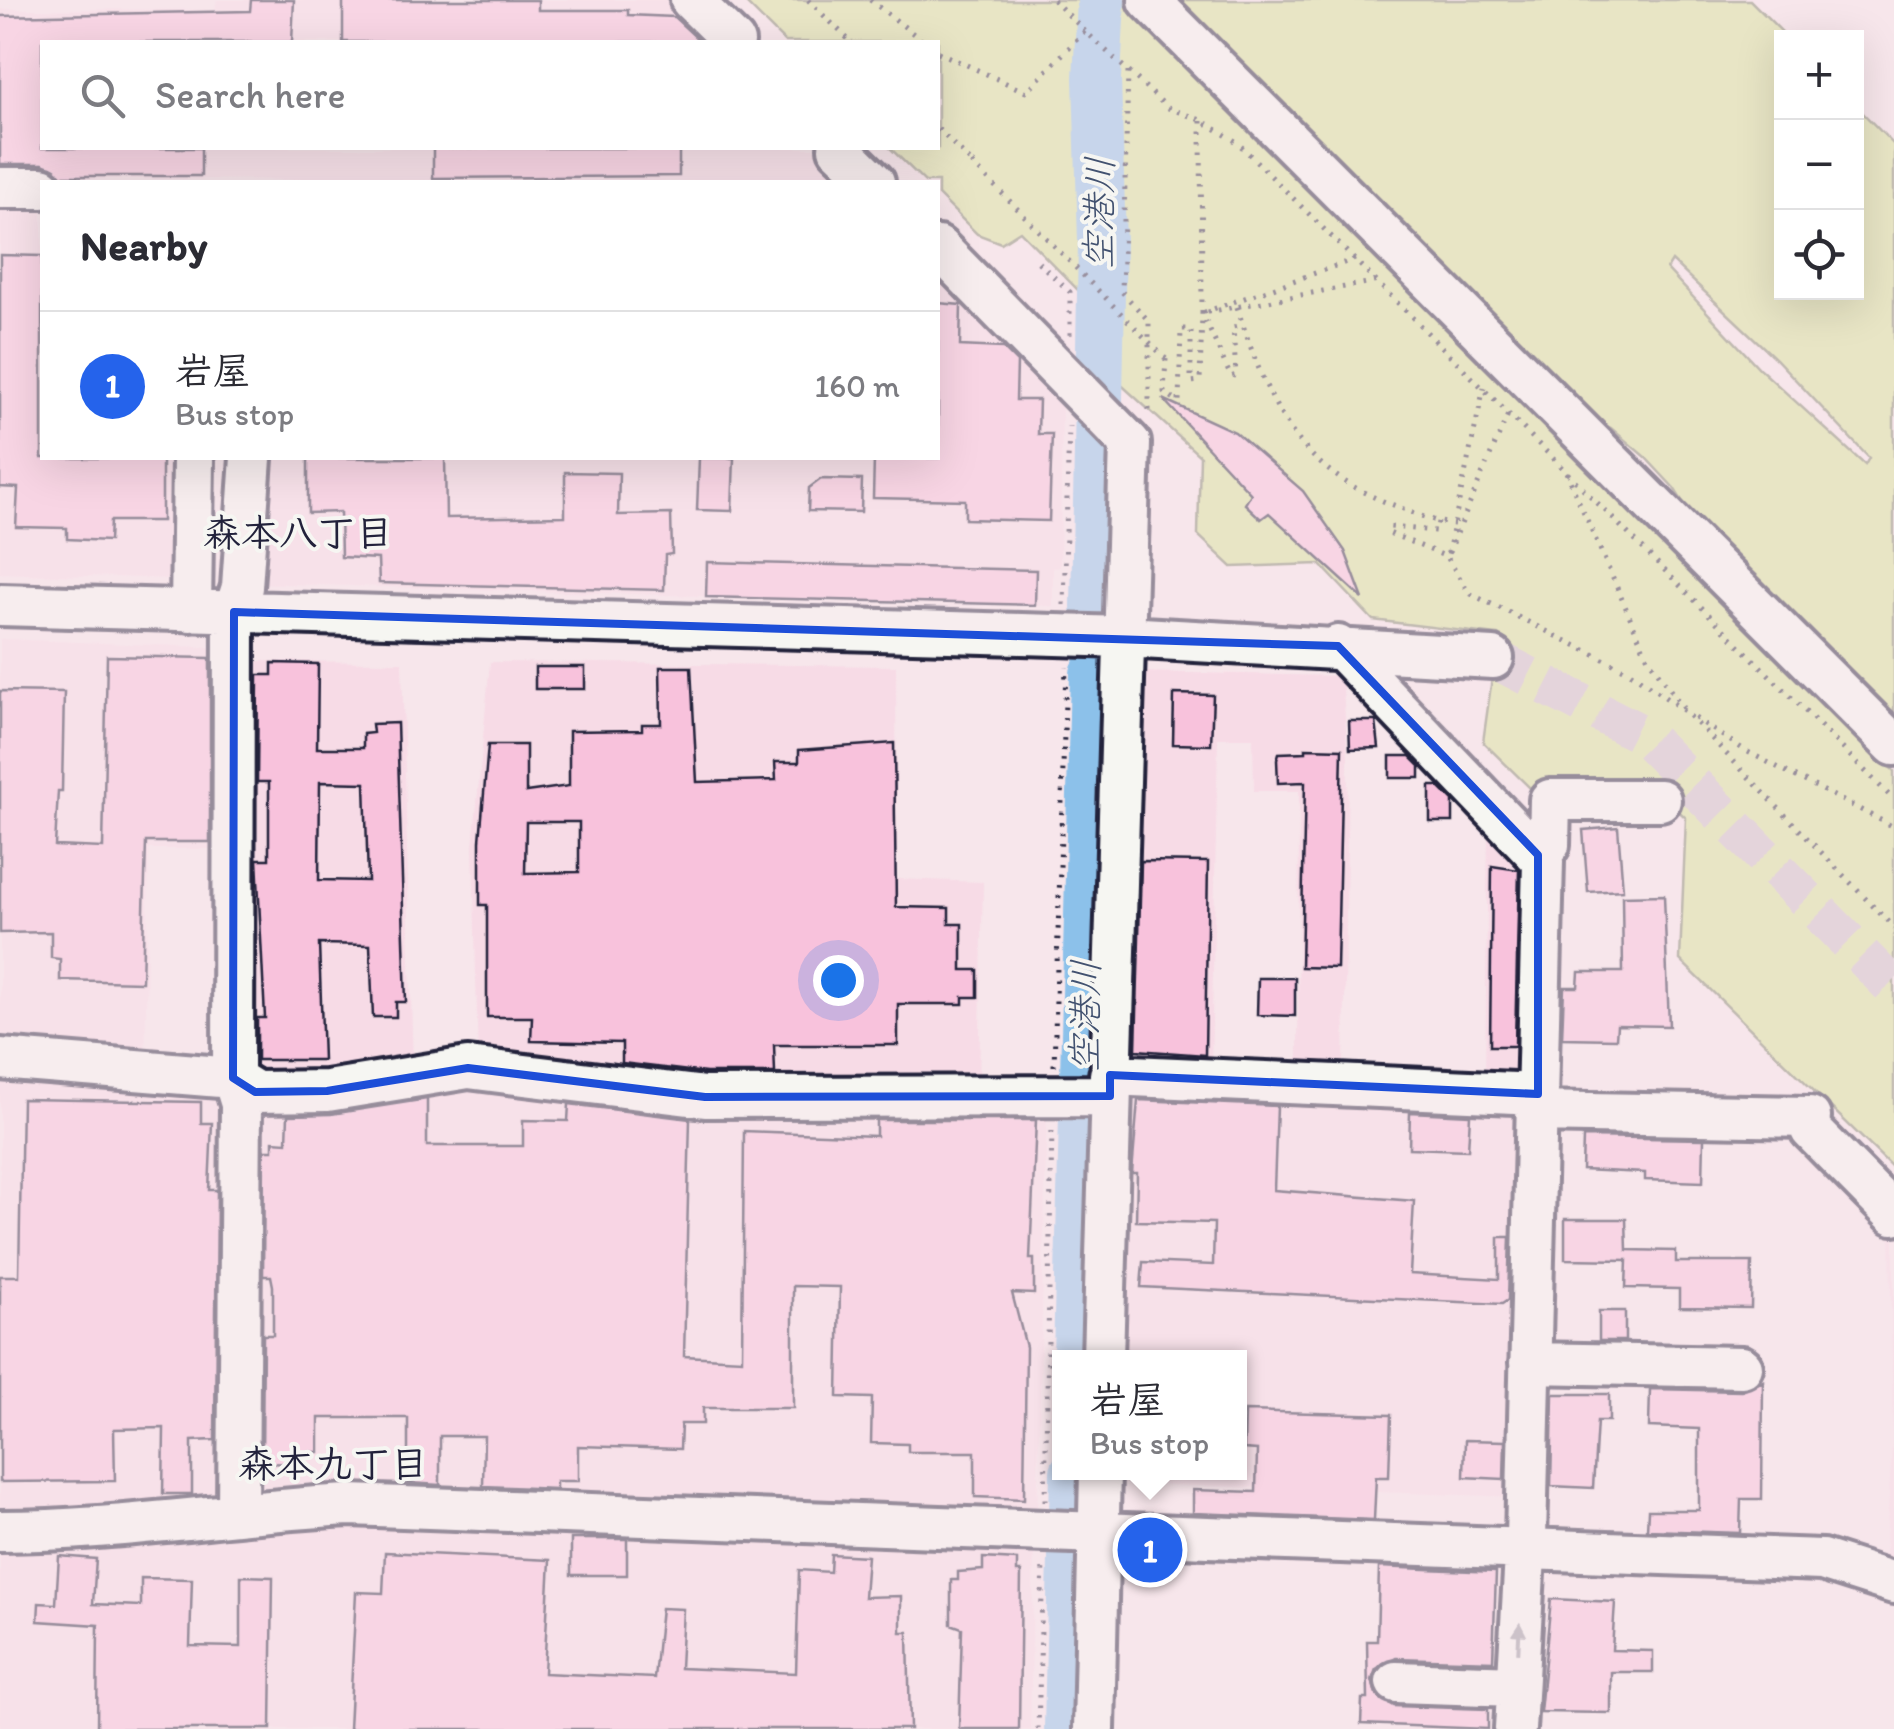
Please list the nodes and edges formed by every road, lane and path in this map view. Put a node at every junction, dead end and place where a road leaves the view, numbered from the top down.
1 (691, 0) edge
2 (808, 0) edge
3 (870, 0) edge
4 (1054, 0) edge
5 (1149, 0) edge
6 (1087, 34) junction
7 (732, 40) edge
8 (849, 40) edge
9 (921, 40) edge
10 (940, 53) edge
11 (1128, 72) junction
12 (1201, 120) junction
13 (940, 131) edge
14 (840, 150) edge
15 (872, 180) edge
16 (0, 188) edge
17 (40, 188) edge
18 (940, 249) edge
19 (1356, 258) junction
20 (1038, 262) dead end
21 (1378, 281) junction
22 (1237, 307) junction
23 (1202, 314) junction
24 (1243, 326) junction
25 (1071, 381) junction
26 (1484, 387) junction
27 (1509, 412) junction
28 (1131, 426) junction
29 (193, 460) edge
30 (251, 460) edge
31 (1562, 465) junction
32 (1438, 522) junction
33 (1454, 524) junction
34 (1448, 557) junction
35 (0, 605) edge
36 (191, 611) junction
37 (234, 612) junction
38 (1064, 613) dead end
39 (1124, 638) junction
40 (1338, 646) junction
41 (1493, 658) tunnel mouth
42 (1066, 666) dead end
43 (1687, 713) junction
44 (1894, 744) edge
45 (1660, 800) dead end
46 (1894, 800) edge
47 (1894, 827) edge
48 (1538, 855) junction
49 (1894, 928) edge
50 (0, 1059) edge
51 (232, 1078) junction
52 (1106, 1089) junction
53 (1054, 1096) junction
54 (1537, 1103) junction
55 (1894, 1214) edge
56 (1063, 1350) edge
57 (1103, 1350) edge
58 (1530, 1363) junction
59 (1742, 1367) dead end
60 (1068, 1480) edge
61 (1096, 1480) edge
62 (238, 1511) junction
63 (0, 1531) edge
64 (1070, 1532) junction
65 (1523, 1548) junction
66 (1894, 1583) edge
67 (1396, 1682) dead end
68 (1517, 1686) junction
69 (1038, 1729) edge
70 (1094, 1729) edge
71 (1515, 1729) edge

1 - 7 street
2 - 8 path
3 - 9 path
4 - 6 path
5 - 44 street
6 - 10 path
6 - 11 path
11 - 12 path
11 - 28 path
12 - 19 path
12 - 23 path
13 - 23 path, bridge
14 - 15 street
16 - 17 street
18 - 25 street
19 - 21 path
19 - 23 path
20 - 25 path
21 - 22 path
21 - 26 path
22 - 23 path
22 - 24 path
23 - 24 path
24 - 32 path
25 - 28 street
25 - 38 path
26 - 27 path
26 - 33 path
27 - 31 path
27 - 34 path
28 - 39 street
29 - 36 street
30 - 37 street
31 - 43 path
31 - 46 path
32 - 33 path
32 - 34 path
33 - 34 path
34 - 43 path
35 - 36 street
36 - 37 street
37 - 39 street
37 - 51 street
39 - 40 street
39 - 52 street
40 - 41 street
40 - 48 street
42 - 53 path
43 - 47 path
43 - 49 path
45 - 48 street
48 - 54 street
50 - 51 street
51 - 53 street
51 - 62 street
52 - 53 street
52 - 54 street
52 - 57 street
53 - 56 path
54 - 55 street
54 - 58 street
58 - 59 street
58 - 65 street
60 - 64 path
61 - 64 street
62 - 63 street
62 - 64 street
64 - 65 street
64 - 69 path
64 - 70 street
65 - 66 street
68 -> 65 street
67 - 68 street
68 - 71 street

